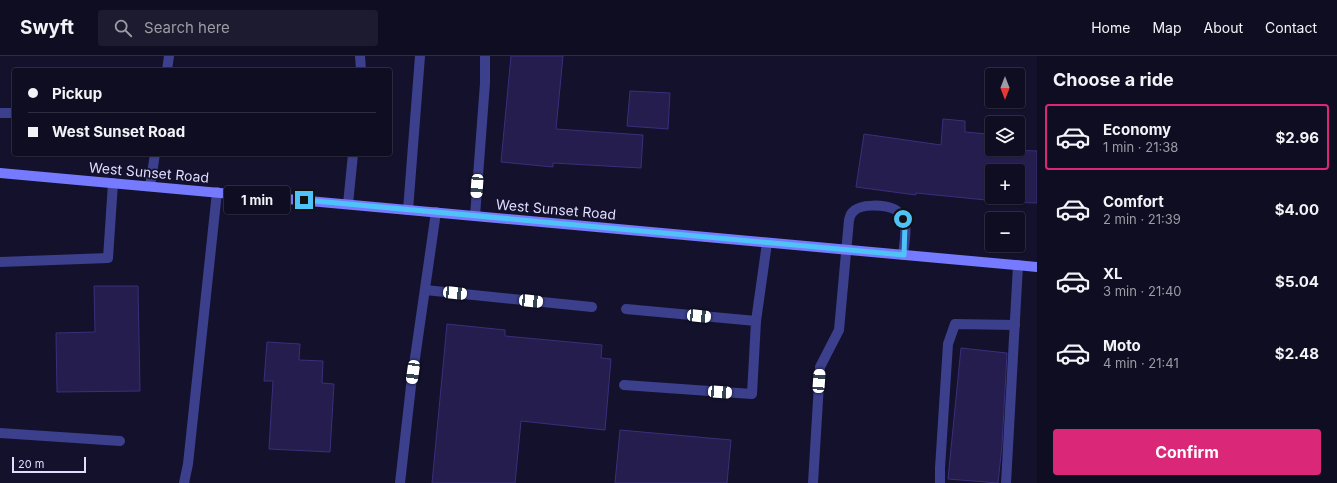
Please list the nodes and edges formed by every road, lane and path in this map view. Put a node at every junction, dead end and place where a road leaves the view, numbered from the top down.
1 (169, 56) edge
2 (360, 56) edge
3 (420, 56) edge
4 (485, 56) edge
5 (167, 68) edge
6 (361, 68) edge
7 (0, 113) edge
8 (12, 114) edge
9 (155, 156) edge
10 (353, 156) edge
11 (0, 173) edge
12 (113, 183) junction
13 (150, 186) junction
14 (217, 192) junction
15 (348, 204) junction
16 (408, 210) junction
17 (436, 212) junction
18 (475, 216) junction
19 (768, 243) junction
20 (846, 250) junction
21 (904, 255) junction
22 (0, 262) edge
23 (1018, 266) junction
24 (1037, 267) edge
25 (425, 290) junction
26 (592, 307) dead end
27 (626, 309) dead end
28 (756, 321) junction
29 (1014, 325) junction
30 (624, 386) dead end
31 (0, 433) edge
32 (120, 441) dead end
33 (184, 483) edge
34 (400, 483) edge
35 (813, 483) edge
36 (940, 483) edge
37 (1006, 483) edge

1 - 5 lane
2 - 6 lane
3 - 16 lane
4 - 18 lane
7 - 8 lane
9 - 13 lane
10 - 15 lane
11 - 12 main road, West Sunset Road
12 - 13 main road, West Sunset Road
12 - 22 lane
13 - 14 main road, West Sunset Road
14 - 15 main road, West Sunset Road
14 - 33 lane
15 - 16 main road, West Sunset Road
16 - 17 main road, West Sunset Road
17 - 18 main road, West Sunset Road
17 - 25 lane
18 - 19 main road, West Sunset Road
19 - 20 main road, West Sunset Road
19 - 28 lane
20 - 21 main road, West Sunset Road
20 - 21 lane
20 - 35 lane
21 - 23 main road, West Sunset Road
23 - 24 main road, West Sunset Road
23 - 29 lane
25 - 26 lane
25 - 34 lane
27 - 28 lane
28 - 30 lane
29 - 36 lane
29 - 37 lane
31 - 32 lane

